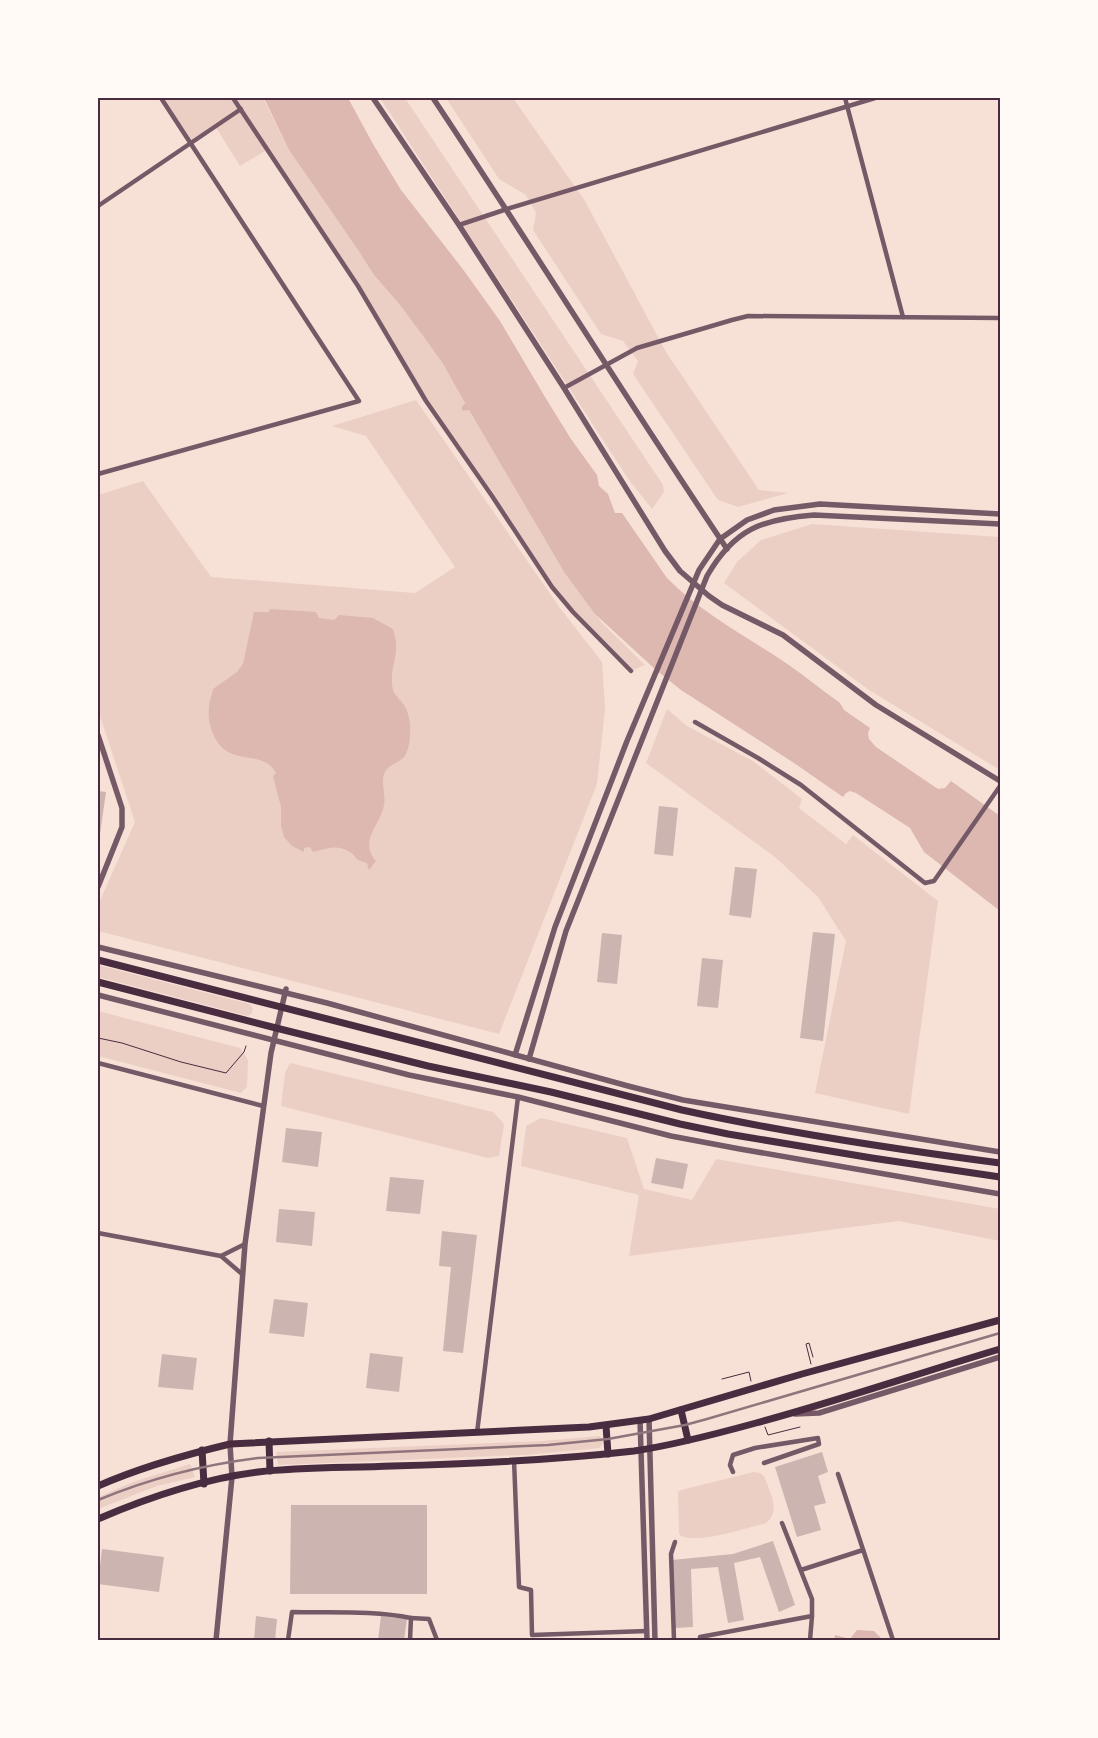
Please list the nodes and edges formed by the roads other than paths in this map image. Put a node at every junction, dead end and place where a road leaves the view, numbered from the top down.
1 (161, 98) edge
2 (233, 98) edge
3 (372, 98) edge
4 (432, 98) edge
5 (845, 98) edge
6 (875, 98) edge
7 (848, 106) junction
8 (241, 109) junction
9 (191, 144) junction
10 (98, 206) edge
11 (507, 209) junction
12 (458, 225) junction
13 (903, 317) junction
14 (1000, 318) edge
15 (606, 365) junction
16 (564, 388) junction
17 (98, 474) edge
18 (1000, 514) edge
19 (1000, 524) edge
20 (720, 539) junction
21 (727, 549) junction
22 (631, 671) dead end
23 (695, 722) dead end
24 (98, 735) edge
25 (1000, 782) edge
26 (1000, 786) edge
27 (98, 887) edge
28 (98, 946) edge
29 (98, 960) edge
30 (98, 982) edge
31 (285, 991) junction
32 (98, 995) edge
33 (281, 1006) junction
34 (276, 1028) junction
35 (273, 1041) junction
36 (515, 1055) junction
37 (529, 1059) junction
38 (98, 1063) edge
39 (518, 1097) junction
40 (263, 1106) junction
41 (1000, 1152) edge
42 (1000, 1163) edge
43 (1000, 1177) edge
44 (1000, 1194) edge
45 (98, 1233) edge
46 (245, 1244) junction
47 (222, 1256) junction
48 (242, 1274) junction
49 (1000, 1320) edge
50 (1000, 1349) edge
51 (1000, 1358) edge
52 (680, 1410) junction
53 (791, 1414) junction
54 (649, 1419) junction
55 (640, 1420) junction
56 (606, 1426) junction
57 (477, 1433) junction
58 (688, 1440) junction
59 (269, 1441) junction
60 (230, 1444) junction
61 (650, 1448) junction
62 (202, 1450) junction
63 (642, 1450) junction
64 (608, 1454) junction
65 (514, 1460) junction
66 (764, 1463) dead end
67 (270, 1471) junction
68 (733, 1472) dead end
69 (838, 1474) dead end
70 (232, 1477) junction
71 (204, 1484) junction
72 (98, 1486) edge
73 (98, 1519) edge
74 (782, 1523) dead end
75 (676, 1542) dead end
76 (863, 1550) junction
77 (801, 1570) junction
78 (812, 1616) junction
79 (411, 1618) junction
80 (647, 1631) junction
81 (700, 1637) dead end
82 (216, 1640) edge
83 (288, 1640) edge
84 (410, 1640) edge
85 (437, 1640) edge
86 (647, 1640) edge
87 (655, 1640) edge
88 (674, 1640) edge
89 (810, 1640) edge
90 (893, 1640) edge

1 - 9 street
2 - 8 street
3 - 12 street
4 - 11 street
5 - 7 street
6 - 7 street
7 - 11 street
7 - 13 street
8 - 9 street
8 - 22 street
9 - 10 street
9 - 17 street
11 - 12 street
11 - 15 street
12 - 16 street
13 - 14 street
13 - 15 street
15 - 16 street
15 - 20 street
16 - 25 street
18 - 20 street
19 - 21 street
20 - 21 street
20 - 36 street
21 - 37 street
23 - 26 street
24 - 27 street
28 - 31 street
29 - 33 main road
30 - 34 main road
31 - 33 street
31 - 36 street
32 - 35 street
33 - 34 street
33 - 42 main road
34 - 35 street
34 - 43 main road
35 - 39 street
35 - 40 street
36 - 37 street
37 - 41 street
38 - 40 street
39 - 44 street
39 - 57 street
40 - 46 street
45 - 47 street
46 - 47 street
46 - 48 street
47 - 48 street
48 - 60 street
49 - 52 main road
50 - 53 main road
51 - 53 street
52 - 54 main road
52 - 58 main road
53 - 58 main road
54 - 55 main road
54 - 61 street
55 - 56 main road
55 - 63 street
56 - 57 main road
56 - 64 main road
57 - 59 main road
58 - 61 main road
59 - 60 main road
59 - 67 main road
60 - 62 main road
60 - 70 street
61 - 63 main road
61 - 87 street
62 - 71 main road
62 - 72 main road
63 - 64 main road
63 - 80 street
64 - 65 main road
65 - 67 main road
65 - 80 street
66 - 68 street
67 - 70 main road
69 - 76 street
70 - 71 main road
70 - 82 street
71 - 73 main road
74 - 77 street
75 - 88 street
76 - 77 street
76 - 90 street
77 - 78 street
78 - 81 street
78 - 89 street
79 - 83 street
79 - 84 street
79 - 85 street
80 - 86 street

